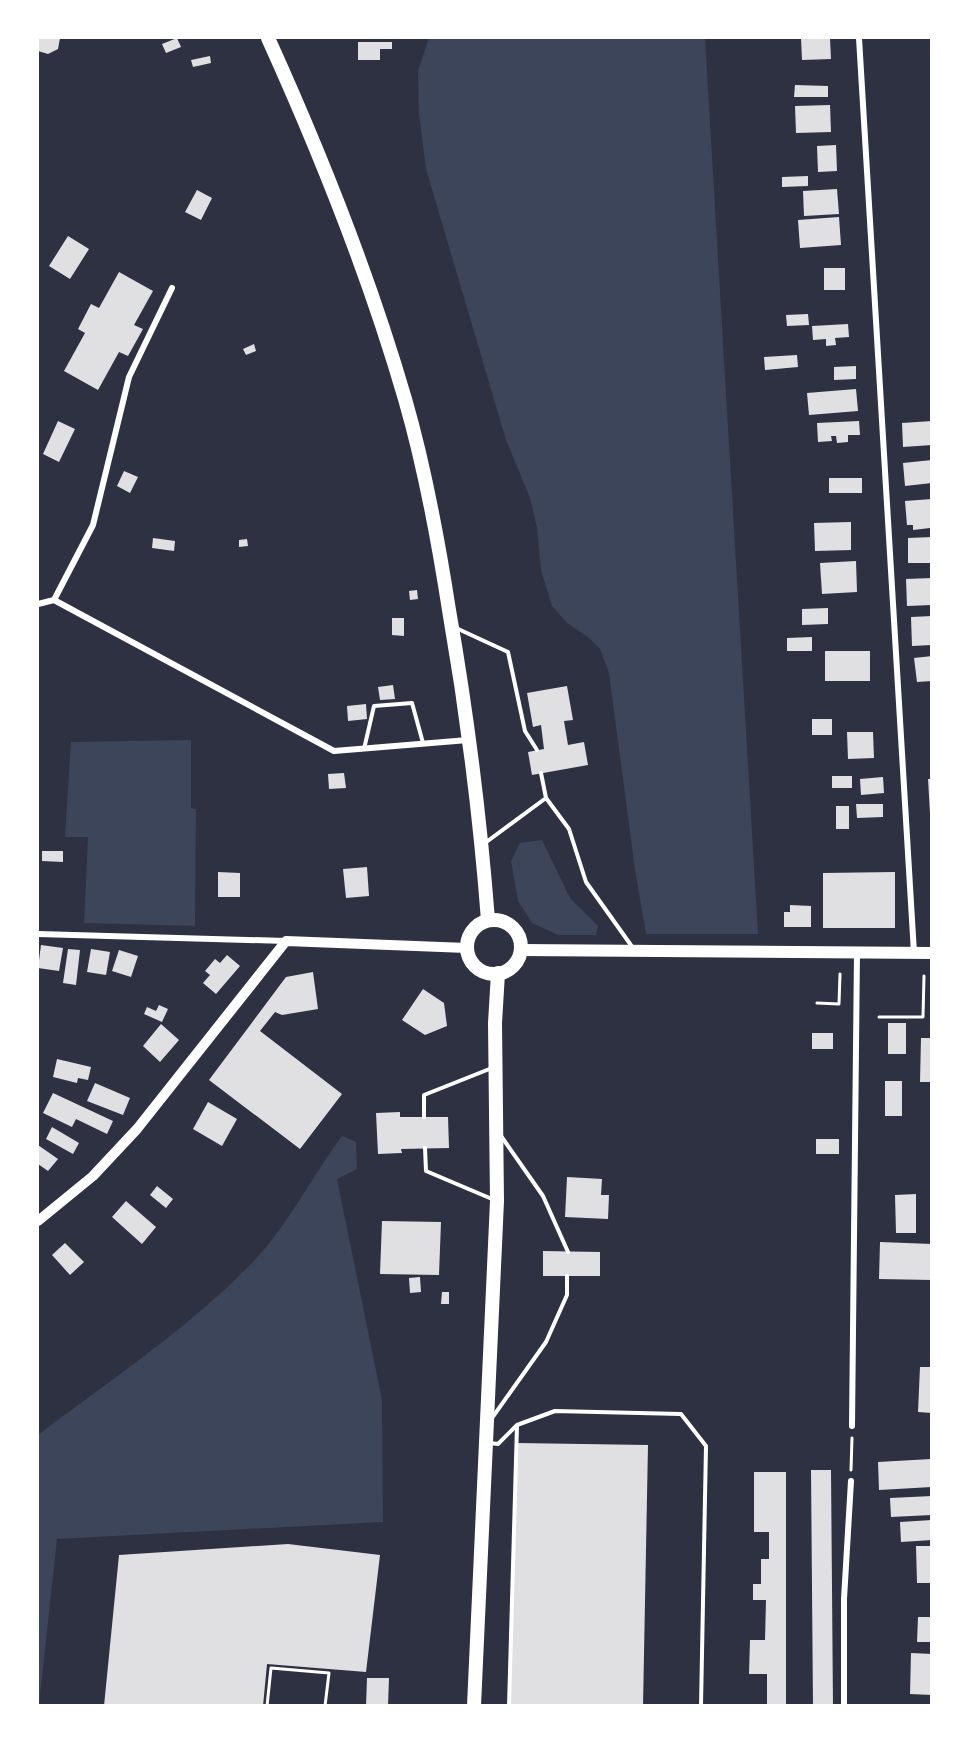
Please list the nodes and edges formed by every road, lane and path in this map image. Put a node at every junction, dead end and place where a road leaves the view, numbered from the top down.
1 (268, 38) edge
2 (859, 38) edge
3 (172, 288) dead end
4 (54, 600) junction
5 (38, 604) edge
6 (452, 626) junction
7 (471, 740) junction
8 (424, 744) junction
9 (364, 749) junction
10 (537, 750) dead end
11 (541, 773) dead end
12 (546, 798) junction
13 (483, 845) junction
14 (488, 920) junction
15 (38, 934) edge
16 (286, 941) junction
17 (467, 948) junction
18 (520, 950) junction
19 (635, 951) junction
20 (856, 951) junction
21 (914, 953) junction
22 (932, 953) edge
23 (498, 973) junction
24 (840, 974) dead end
25 (924, 976) dead end
26 (817, 1003) dead end
27 (879, 1017) dead end
28 (496, 1066) junction
29 (424, 1117) dead end
30 (497, 1131) junction
31 (425, 1148) dead end
32 (497, 1201) junction
33 (38, 1221) edge
34 (568, 1252) dead end
35 (567, 1276) dead end
36 (488, 1423) junction
37 (517, 1425) junction
38 (852, 1426) joint
39 (487, 1442) junction
40 (851, 1481) joint
41 (267, 1706) edge
42 (325, 1706) edge
43 (474, 1706) edge
44 (509, 1706) edge
45 (701, 1706) edge
46 (844, 1706) edge

1 - 6 highway
2 - 21 street
3 - 4 street
4 - 5 street
4 - 9 street
6 - 7 highway
6 - 10 lane
7 - 8 street
7 - 13 highway
8 - 9 street
8 - 9 lane
11 - 12 lane
12 - 13 lane
12 - 19 lane
13 - 14 highway
14 - 17 highway
14 - 18 highway
15 - 16 street
16 - 17 street
16 - 33 street
17 - 23 highway
18 - 19 main road
18 - 23 highway
19 - 20 main road
20 - 21 main road
20 - 38 street
21 - 22 main road
23 - 28 highway
24 - 26 path
25 - 27 path
28 - 29 lane
28 - 30 highway
30 - 32 highway
30 - 34 lane
31 - 32 lane
32 - 36 highway
35 - 36 lane
36 - 39 highway
37 - 39 lane
37 - 44 lane
37 - 45 lane
38 - 40 path
39 - 43 highway
40 - 46 street
41 - 42 path

